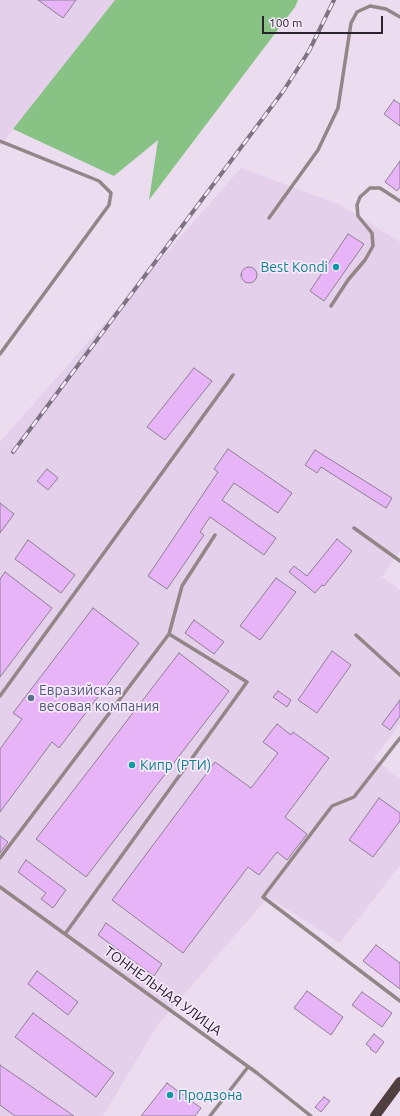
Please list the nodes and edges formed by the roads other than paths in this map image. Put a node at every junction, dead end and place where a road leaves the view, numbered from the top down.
1 (400, 17) edge
2 (0, 141) edge
3 (400, 201) edge
4 (269, 218) dead end
5 (331, 306) dead end
6 (0, 354) edge
7 (233, 375) dead end
8 (354, 528) dead end
9 (216, 535) dead end
10 (400, 561) edge
11 (170, 634) junction
12 (356, 635) dead end
13 (400, 675) edge
14 (0, 696) edge
15 (400, 738) edge
16 (0, 858) edge
17 (0, 887) edge
18 (65, 934) junction
19 (400, 1001) edge
20 (248, 1067) junction
21 (400, 1082) edge
22 (210, 1116) edge
23 (311, 1116) edge
24 (375, 1116) edge

1 - 4 lane
2 - 6 lane
3 - 5 lane
7 - 14 lane
8 - 10 lane
9 - 11 lane
11 - 16 lane
11 - 18 lane
12 - 13 lane
15 - 19 lane
17 - 18 lane, ТОННЕЛЬНАЯ УЛИЦА
18 - 20 lane, ТОННЕЛЬНАЯ УЛИЦА
20 - 22 lane
20 - 23 lane, ТОННЕЛЬНАЯ УЛИЦА
21 - 24 main road

